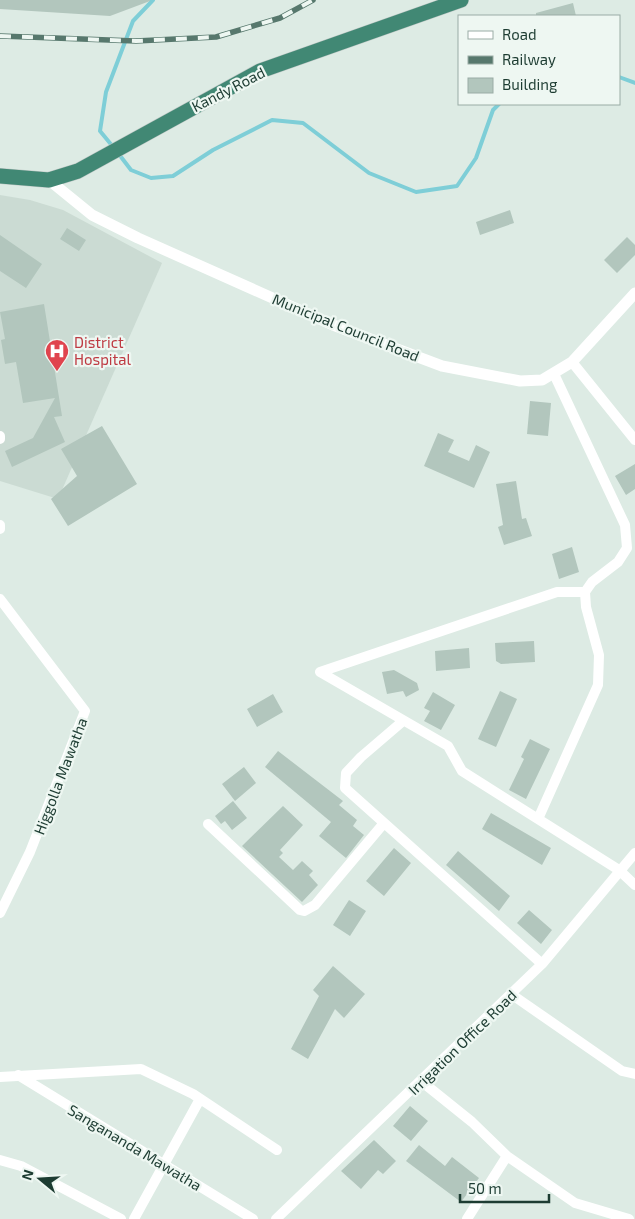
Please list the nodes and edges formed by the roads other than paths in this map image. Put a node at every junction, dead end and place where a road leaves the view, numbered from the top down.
1 (462, 0) edge
2 (0, 176) edge
3 (49, 180) junction
4 (635, 293) edge
5 (572, 362) junction
6 (554, 374) junction
7 (635, 440) edge
8 (0, 525) edge
9 (0, 529) edge
10 (585, 592) junction
11 (0, 599) edge
12 (404, 721) junction
13 (538, 819) junction
14 (384, 823) junction
15 (208, 824) dead end
16 (635, 853) edge
17 (619, 870) junction
18 (635, 885) edge
19 (0, 913) edge
20 (542, 964) junction
21 (511, 994) junction
22 (635, 1074) edge
23 (17, 1075) junction
24 (0, 1076) edge
25 (421, 1081) junction
26 (200, 1099) junction
27 (277, 1150) dead end
28 (507, 1156) junction
29 (0, 1160) edge
30 (166, 1165) junction
31 (121, 1219) edge
32 (134, 1219) edge
33 (253, 1219) edge
34 (276, 1219) edge
35 (467, 1219) edge
36 (629, 1219) edge

1 - 3 highway, Kandy Road
2 - 3 highway, Kandy Road
3 - 6 street, Municipal Council Road
4 - 5 street, Municipal Council Road
5 - 6 street, Municipal Council Road
5 - 7 street
6 - 10 street
8 - 9 street
10 - 12 street
10 - 13 street
11 - 19 street, Higgolla Mawatha
12 - 13 street
12 - 14 street
13 - 17 street
14 - 15 street
14 - 20 street
16 - 17 street, Irrigation Office Road
17 - 18 street
17 - 20 street, Irrigation Office Road
20 - 21 street, Irrigation Office Road
21 - 22 street
21 - 25 street, Irrigation Office Road
23 - 24 street
23 - 26 street
23 - 30 street, Sangananda Mawatha
25 - 28 street
25 - 34 street, Irrigation Office Road
26 - 27 street
26 - 30 street
28 - 35 street
28 - 36 street
29 - 31 street
30 - 32 street
30 - 33 street, Sangananda Mawatha

